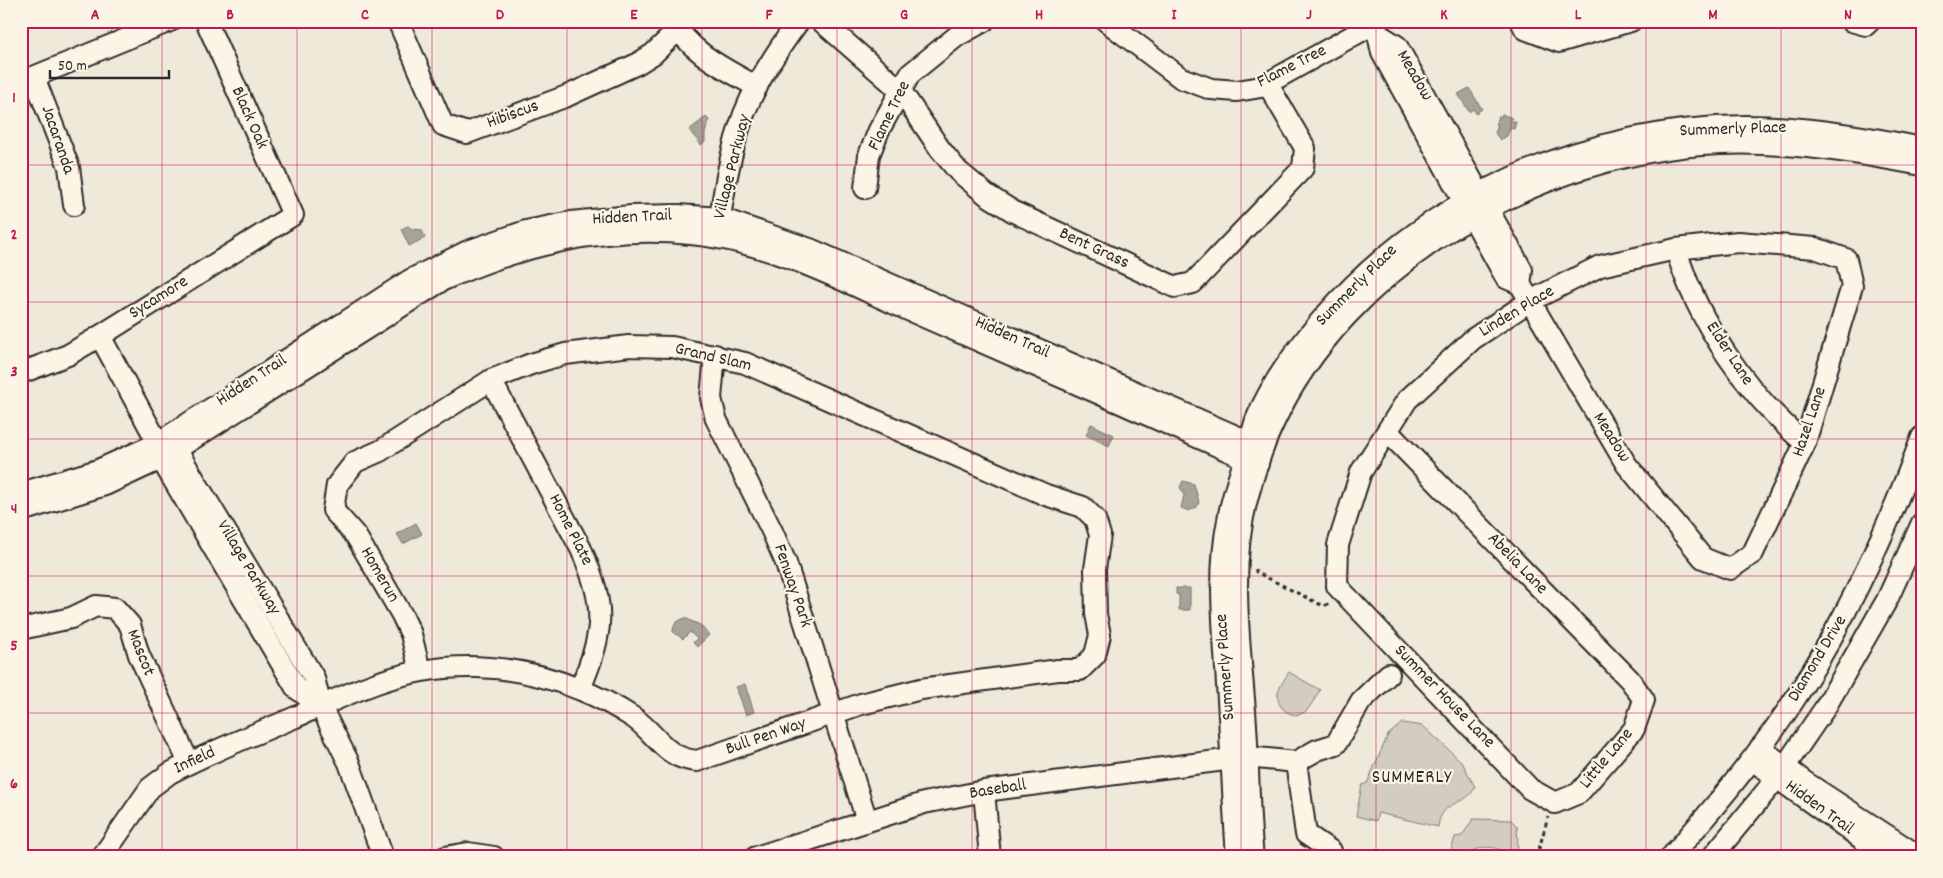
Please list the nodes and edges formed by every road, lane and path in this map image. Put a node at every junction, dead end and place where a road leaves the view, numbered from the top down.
1 (170, 21) edge
2 (206, 21) edge
3 (398, 21) edge
4 (799, 21) edge
5 (821, 21) edge
6 (984, 21) edge
7 (1106, 21) edge
8 (1521, 21) edge
9 (1631, 21) edge
10 (1852, 21) edge
11 (1870, 21) edge
12 (1376, 25) edge
13 (675, 26) edge
14 (28, 79) edge
15 (1267, 83) junction
16 (757, 87) junction
17 (901, 91) junction
18 (1922, 148) edge
19 (1922, 165) edge
20 (865, 188) dead end
21 (1476, 204) junction
22 (74, 205) dead end
23 (293, 215) joint
24 (718, 228) junction
25 (1676, 249) junction
26 (1846, 259) joint
27 (1525, 292) junction
28 (100, 336) junction
29 (715, 356) junction
30 (21, 373) edge
31 (491, 380) junction
32 (1387, 431) junction
33 (1922, 436) edge
34 (1806, 443) junction
35 (165, 450) junction
36 (1254, 453) junction
37 (337, 485) joint
38 (21, 493) edge
39 (21, 511) edge
40 (1095, 519) joint
41 (1922, 522) edge
42 (1239, 565) junction
43 (1730, 569) joint
44 (1341, 592) junction
45 (21, 629) edge
46 (420, 671) junction
47 (1389, 674) dead end
48 (580, 689) junction
49 (1644, 700) joint
50 (320, 707) junction
51 (833, 714) junction
52 (1756, 754) junction
53 (1239, 758) junction
54 (1296, 762) junction
55 (189, 763) junction
56 (1781, 772) junction
57 (984, 791) junction
58 (1553, 803) junction
59 (866, 822) junction
60 (102, 857) edge
61 (384, 857) edge
62 (446, 857) edge
63 (494, 857) edge
64 (756, 857) edge
65 (990, 857) edge
66 (1237, 857) edge
67 (1253, 857) edge
68 (1332, 857) edge
69 (1542, 857) edge
70 (1671, 857) edge
71 (1712, 857) edge
72 (1887, 857) edge
73 (1920, 857) edge

1 - 14 street
2 - 23 street, Black Oak
3 - 13 street, Hibiscus
4 - 16 street, Village Parkway
5 - 17 street, Bent Grass
6 - 17 street, Flame Tree
7 - 15 street, Flame Tree
8 - 9 street
10 - 11 street
12 - 15 street, Flame Tree
12 - 21 street, Meadow
13 - 16 street
14 - 22 street, Jacaranda
15 - 17 street, Bent Grass
16 - 24 street, Village Parkway
17 - 20 street, Flame Tree
18 - 21 street, Summerly Place
19 - 21 street, Summerly Place
21 - 27 street, Meadow
21 - 36 street, Summerly Place
23 - 28 street, Sycamore
24 - 35 street, Hidden Trail
24 - 36 street, Hidden Trail
25 - 26 street, Linden Place
25 - 27 street, Linden Place
25 - 34 street, Elder Lane
26 - 34 street, Hazel Lane
27 - 32 street, Linden Place
27 - 43 street, Meadow
28 - 30 street, Sycamore
28 - 35 street, Village Parkway
29 - 31 street, Grand Slam
29 - 40 street, Grand Slam
29 - 51 street, Fenway Park
31 - 37 street, Grand Slam
31 - 48 street, Home Plate
32 - 44 street, Linden Place
32 - 49 street, Abelia Lane
33 - 52 street, Diamond Drive
34 - 43 street, Hazel Lane
35 - 38 street, Hidden Trail
35 - 39 street, Hidden Trail
35 - 50 street, Village Parkway
36 - 42 street, Summerly Place
36 - 53 street, Summerly Place
37 - 46 street, Homerun
40 - 51 street, Bull Pen Way
41 - 56 street, Diamond Drive
42 - 44 path
42 - 53 street, Summerly Place
44 - 58 street, Summer House Lane
45 - 55 street, Mascot
46 - 48 street, Bull Pen Way
46 - 50 street, Bull Pen Way
47 - 54 street
48 - 51 street, Bull Pen Way
49 - 58 street, Little Lane
50 - 55 street, Infield
50 - 61 street, Village Parkway
51 - 59 street, Fenway Park
52 - 56 street, Hidden Trail
52 - 70 street, Diamond Drive
53 - 54 street, Baseball
53 - 57 street, Baseball
53 - 66 street, Summerly Place
53 - 67 street, Summerly Place
54 - 68 street
55 - 60 street, Infield
56 - 71 street, Diamond Drive
56 - 72 street, Hidden Trail
56 - 73 street
57 - 59 street, Baseball
57 - 65 street
58 - 69 path
59 - 64 street, Baseball
62 - 63 street

